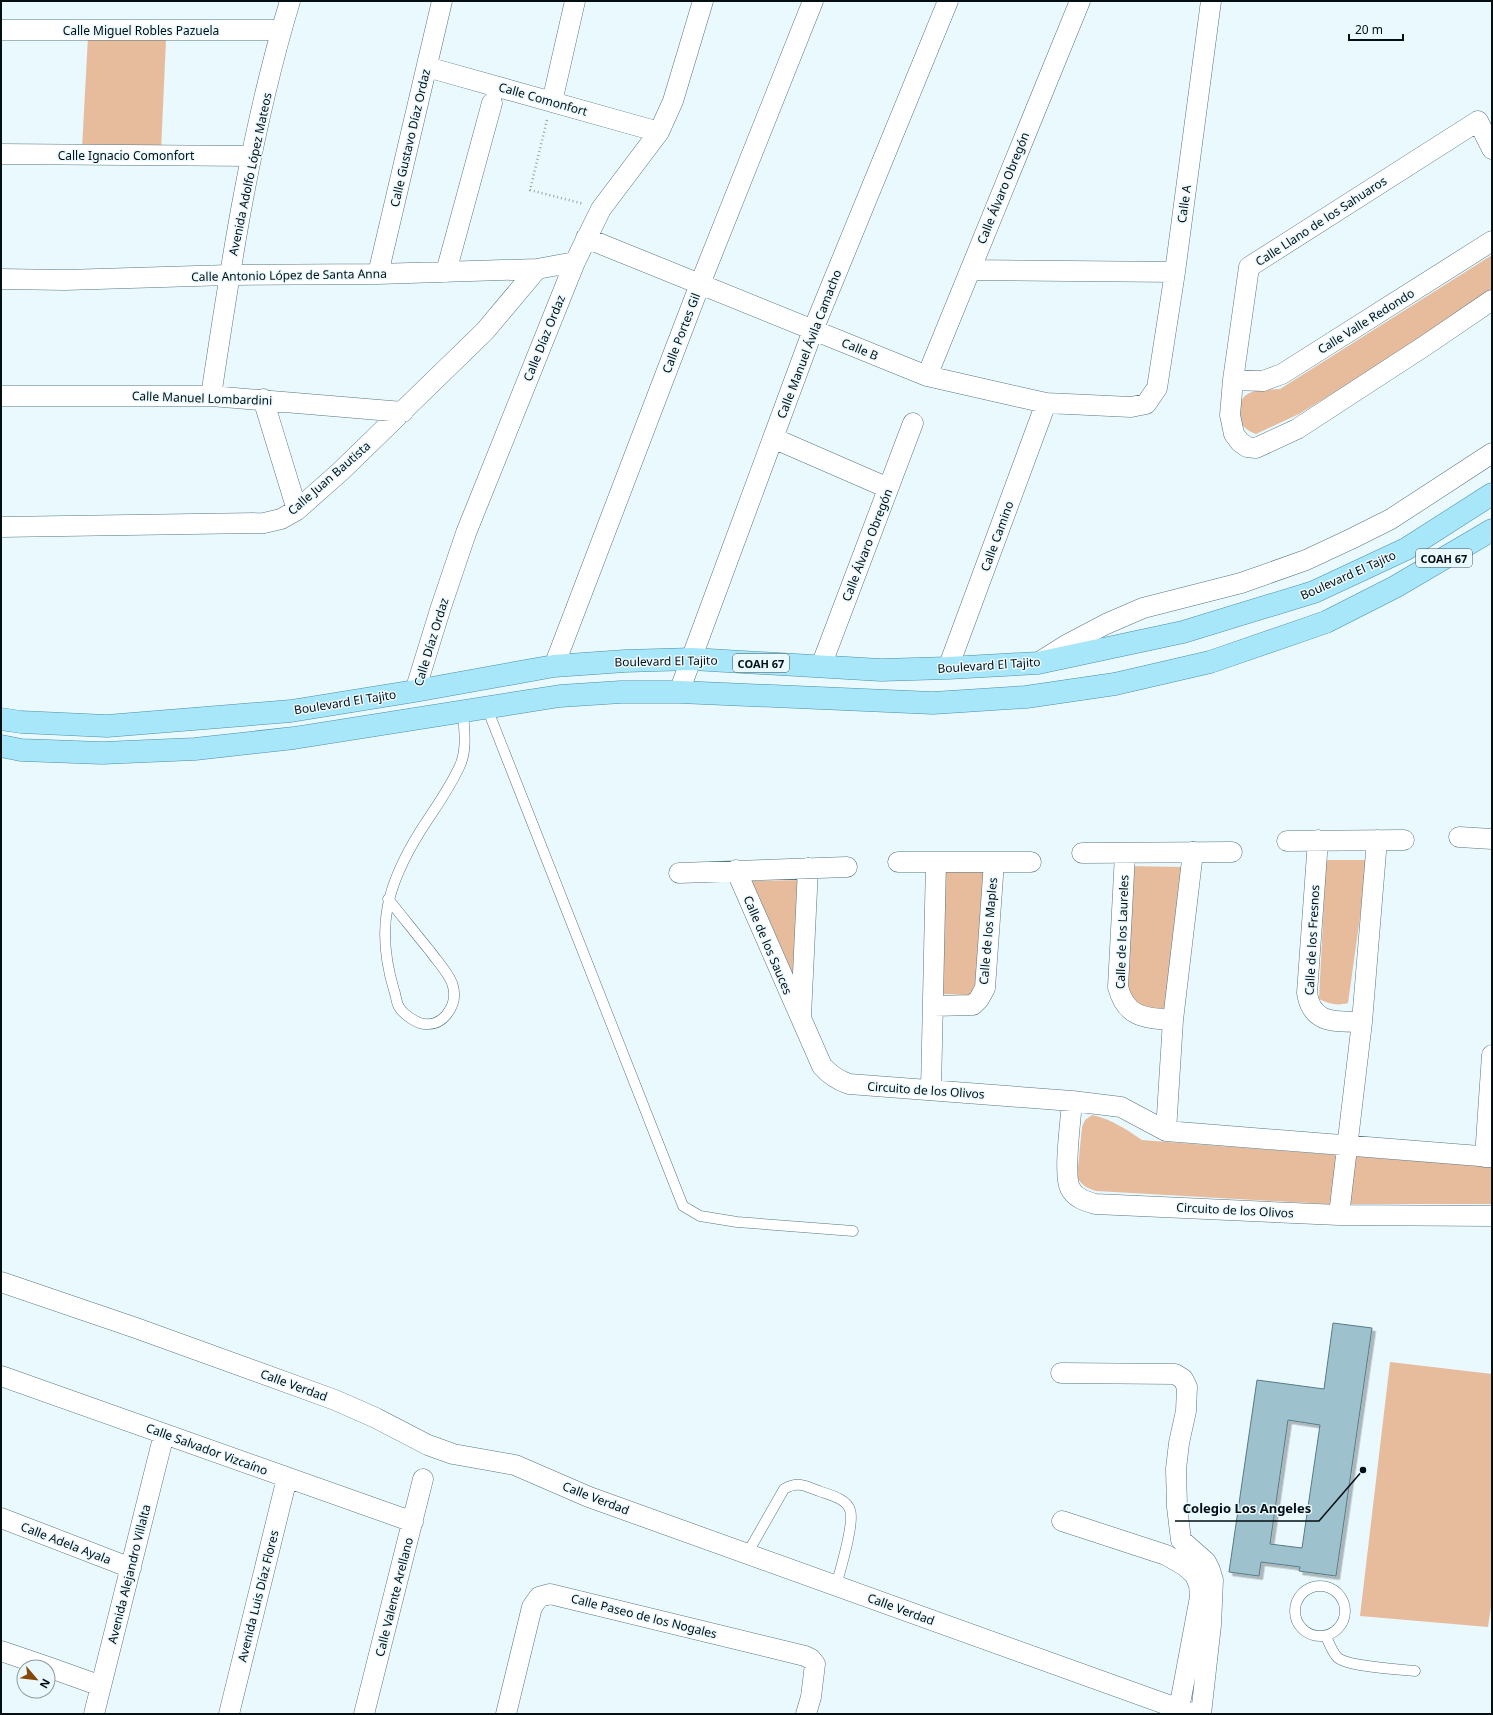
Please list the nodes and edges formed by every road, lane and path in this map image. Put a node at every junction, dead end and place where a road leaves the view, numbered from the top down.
1 (290, 1) edge
2 (442, 1) edge
3 (575, 1) edge
4 (703, 1) edge
5 (813, 1) edge
6 (948, 1) edge
7 (1080, 1) edge
8 (1210, 1) edge
9 (1, 30) edge
10 (281, 30) junction
11 (427, 66) junction
12 (552, 102) junction
13 (492, 104) dead end
14 (659, 132) junction
15 (1492, 149) edge
16 (1, 154) edge
17 (251, 156) junction
18 (601, 209) junction
19 (586, 238) junction
20 (1492, 240) edge
21 (576, 262) junction
22 (537, 269) junction
23 (970, 270) junction
24 (446, 272) junction
25 (1175, 272) junction
26 (378, 274) junction
27 (229, 275) junction
28 (1, 280) edge
29 (700, 284) junction
30 (1492, 300) edge
31 (812, 330) junction
32 (927, 376) junction
33 (1233, 380) junction
34 (1, 396) edge
35 (211, 396) junction
36 (263, 400) junction
37 (1046, 403) junction
38 (1146, 404) joint
39 (403, 412) junction
40 (913, 423) dead end
41 (773, 438) junction
42 (1492, 453) edge
43 (888, 488) junction
44 (1492, 494) edge
45 (297, 510) junction
46 (1, 527) edge
47 (1492, 530) edge
48 (692, 659) junction
49 (1038, 663) junction
50 (554, 666) junction
51 (820, 666) junction
52 (948, 668) junction
53 (415, 691) junction
54 (679, 692) junction
55 (487, 708) junction
56 (463, 712) junction
57 (1, 719) edge
58 (1, 746) edge
59 (1459, 837) dead end
60 (1492, 839) edge
61 (1318, 840) junction
62 (1377, 840) junction
63 (1404, 840) dead end
64 (1287, 841) dead end
65 (1193, 852) junction
66 (1232, 852) dead end
67 (1082, 853) dead end
68 (1125, 854) junction
69 (898, 862) dead end
70 (936, 862) junction
71 (994, 862) junction
72 (1031, 862) dead end
73 (847, 867) dead end
74 (808, 868) junction
75 (736, 870) junction
76 (679, 872) dead end
77 (388, 899) junction
78 (933, 1006) junction
79 (801, 1020) junction
80 (1173, 1020) junction
81 (1362, 1022) junction
82 (1492, 1055) edge
83 (830, 1074) joint
84 (931, 1090) junction
85 (1072, 1101) junction
86 (1166, 1131) junction
87 (1347, 1146) junction
88 (1489, 1157) edge
89 (1339, 1215) junction
90 (1492, 1216) edge
91 (853, 1231) dead end
92 (1, 1282) edge
93 (1061, 1373) dead end
94 (1, 1376) edge
95 (164, 1434) junction
96 (287, 1478) junction
97 (423, 1479) dead end
98 (1, 1518) edge
99 (1062, 1521) dead end
100 (412, 1522) junction
101 (1181, 1540) junction
102 (747, 1554) junction
103 (1166, 1555) junction
104 (131, 1568) junction
105 (836, 1586) junction
106 (1326, 1636) junction
107 (1, 1651) edge
108 (24, 1659) edge
109 (56, 1670) edge
110 (1415, 1671) dead end
111 (101, 1686) junction
112 (1186, 1711) edge
113 (94, 1714) edge
114 (229, 1714) edge
115 (364, 1714) edge
116 (506, 1714) edge
117 (806, 1714) edge
118 (1201, 1714) edge

1 - 10 street, Avenida Adolfo López Mateos
2 - 11 street, Calle Gustavo Díaz Ordaz
3 - 12 street
4 - 14 street, Calle Díaz Ordaz
5 - 29 street, Calle Portes Gil
6 - 31 street, Calle Manuel Ávila Camacho
7 - 23 street, Calle Álvaro Obregón
8 - 25 street, Calle A
9 - 10 street, Calle Miguel Robles Pazuela
10 - 17 street, Avenida Adolfo López Mateos
11 - 12 street, Calle Comonfort
11 - 26 street, Calle Gustavo Díaz Ordaz
12 - 14 street, Calle Comonfort
12 - 18 path
13 - 24 street
14 - 18 street, Calle Díaz Ordaz
15 - 33 street, Calle Llano de los Sahuaros
16 - 17 street, Calle Ignacio Comonfort
17 - 27 street, Avenida Adolfo López Mateos
18 - 19 street, Calle Díaz Ordaz
19 - 21 street, Calle Díaz Ordaz
19 - 29 street, Calle B
20 - 33 street, Calle Valle Redondo
21 - 22 street, Calle Antonio López de Santa Anna
21 - 53 street, Calle Díaz Ordaz
22 - 24 street, Calle Antonio López de Santa Anna
22 - 39 street, Calle Juan Bautista
23 - 25 street
23 - 32 street, Calle Álvaro Obregón
24 - 26 street, Calle Antonio López de Santa Anna
25 - 38 street, Calle A
26 - 27 street, Calle Antonio López de Santa Anna
27 - 28 street, Calle Antonio López de Santa Anna
27 - 35 street, Avenida Adolfo López Mateos
29 - 31 street, Calle B
29 - 50 street, Calle Portes Gil
30 - 33 street, Calle Llano de los Sahuaros
31 - 32 street, Calle B
31 - 41 street, Calle Manuel Ávila Camacho
32 - 37 street, Calle B
34 - 35 street, Calle Manuel Lombardini
35 - 36 street, Calle Manuel Lombardini
36 - 39 street, Calle Manuel Lombardini
36 - 45 street
37 - 38 street, Calle B
37 - 52 street, Calle Camino
39 - 45 street, Calle Juan Bautista
40 - 43 street, Calle Álvaro Obregón
41 - 43 street
41 - 48 street, Calle Manuel Ávila Camacho
42 - 49 street
43 - 51 street, Calle Álvaro Obregón
44 - 49 main road, Boulevard El Tajito / COAH 67
45 - 46 street, Calle Juan Bautista
47 - 54 main road, COAH 67
48 - 50 main road, Boulevard El Tajito / COAH 67
48 - 51 main road, Boulevard El Tajito / COAH 67
48 - 54 street, Calle Manuel Ávila Camacho
49 - 52 main road, Boulevard El Tajito / COAH 67
50 - 53 main road, Boulevard El Tajito / COAH 67
51 - 52 main road, Boulevard El Tajito / COAH 67
53 - 57 main road, Boulevard El Tajito / COAH 67
54 - 55 main road, COAH 67
55 - 56 main road, COAH 67
55 - 91 lane
56 - 58 main road, COAH 67
56 - 77 lane
59 - 60 street
61 - 62 street
61 - 64 street
61 - 81 street, Calle de los Fresnos
62 - 63 street
62 - 81 street
65 - 66 street
65 - 68 street
65 - 80 street
67 - 68 street
68 - 80 street, Calle de los Laureles
69 - 70 street, Calle de los Maples
70 - 71 street, Calle de los Maples
70 - 78 street
71 - 72 street, Calle de los Maples
71 - 78 street, Calle de los Maples
73 - 74 street
74 - 75 street
74 - 79 street, Calle de los Sauces
75 - 76 street
75 - 79 street, Calle de los Sauces
77 - 77 lane
78 - 84 street
79 - 83 street, Calle de los Sauces
80 - 86 street
81 - 87 street
82 - 88 street
83 - 84 street, Circuito de los Olivos
84 - 85 street, Circuito de los Olivos
85 - 86 street, Circuito de los Olivos
85 - 89 street, Circuito de los Olivos
86 - 87 street, Circuito de los Olivos
87 - 88 street, Circuito de los Olivos
87 - 89 street
89 - 90 street, Circuito de los Olivos
92 - 102 street, Calle Verdad
93 - 101 street
94 - 95 street, Calle Salvador Vizcaíno
95 - 96 street, Calle Salvador Vizcaíno
95 - 104 street, Avenida Alejandro Villalta
96 - 100 street, Calle Salvador Vizcaíno
96 - 114 street, Avenida Luis Díaz Flores
97 - 100 street, Calle Valente Arellano
98 - 104 street, Calle Adela Ayala
99 - 103 street
100 - 115 street, Calle Valente Arellano
101 - 103 street
101 - 118 street
102 - 105 street, Calle Verdad
102 - 105 lane
103 - 112 street
104 - 111 street, Avenida Alejandro Villalta
105 - 112 street, Calle Verdad
106 - 106 lane
106 - 110 lane
107 - 108 street
109 - 111 street
111 - 113 street, Avenida Alejandro Villalta
116 - 117 street, Calle Paseo de los Nogales

